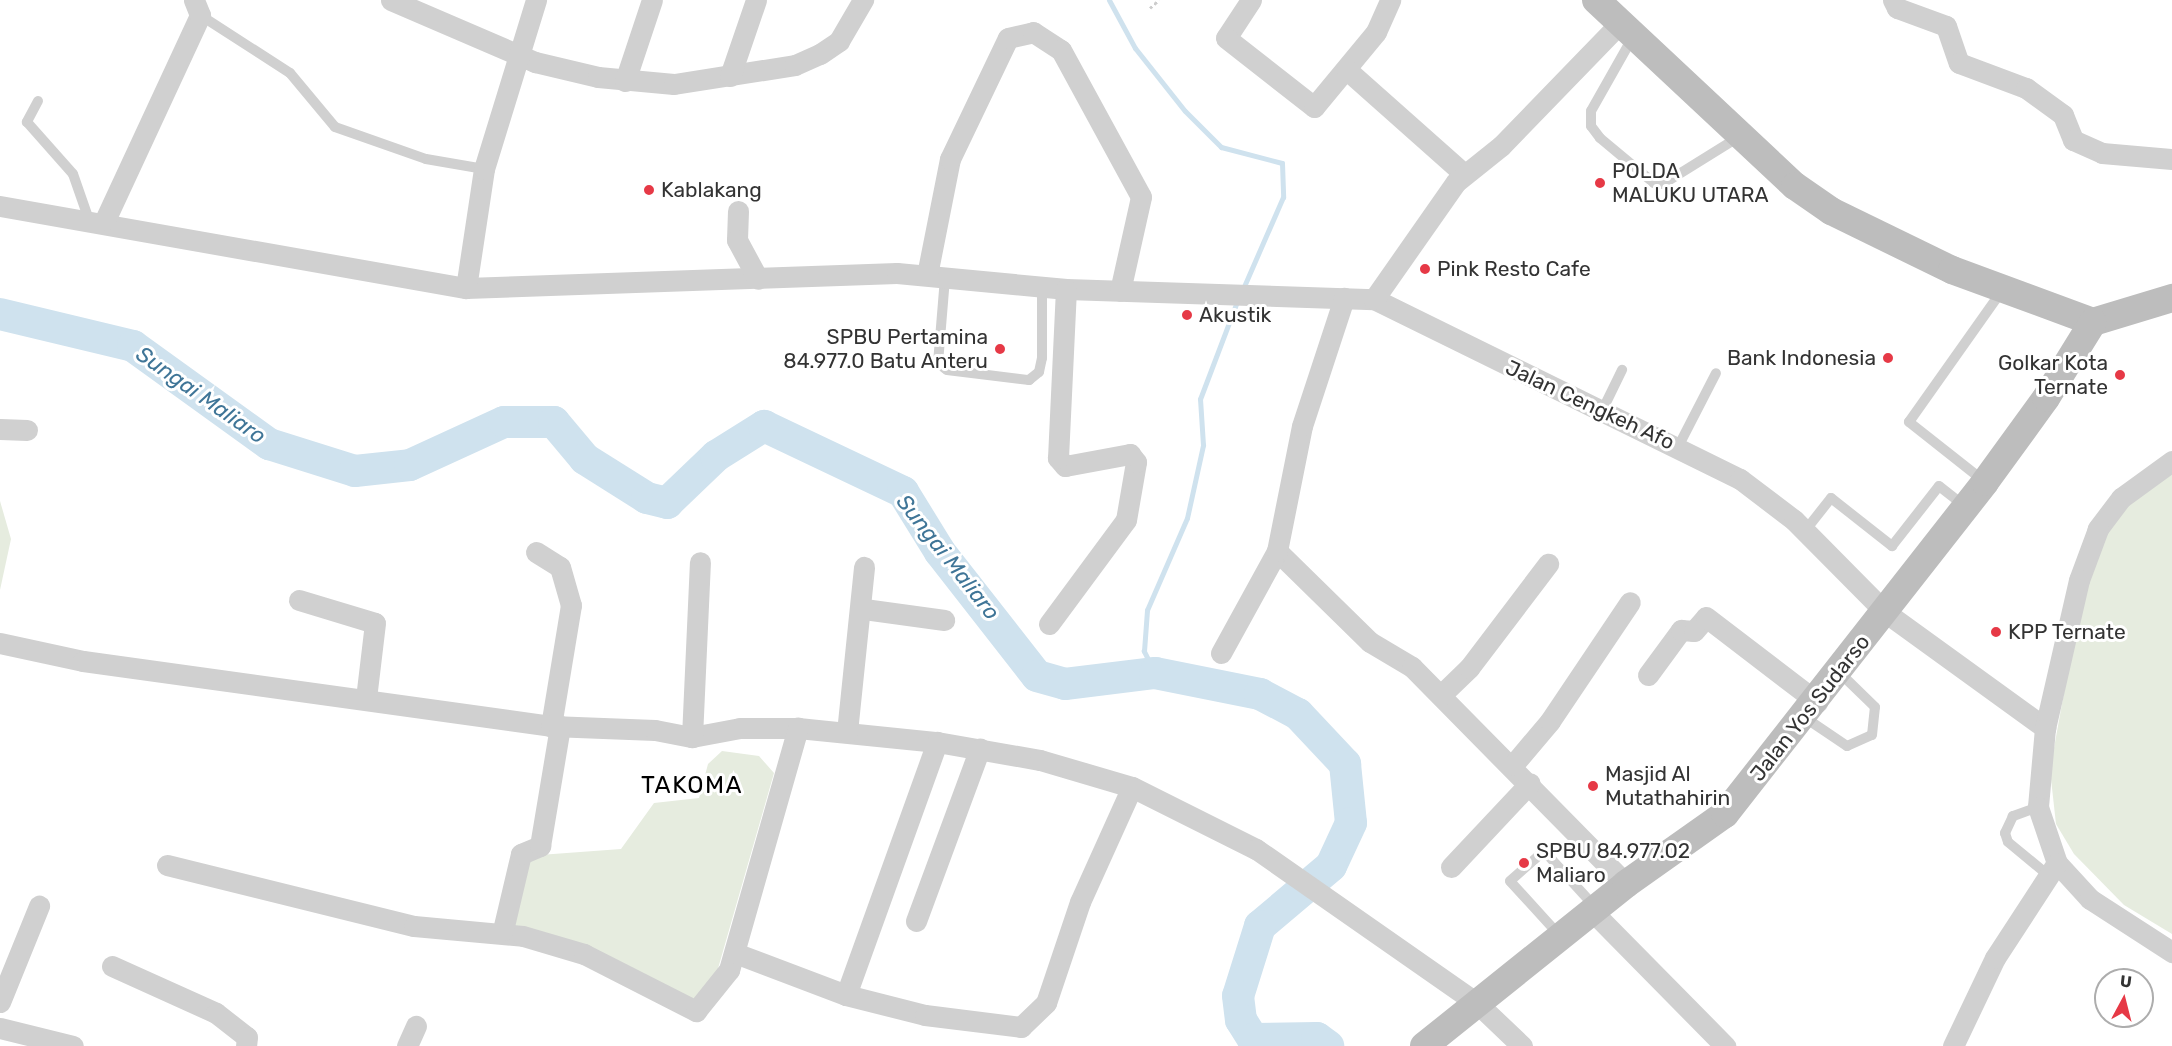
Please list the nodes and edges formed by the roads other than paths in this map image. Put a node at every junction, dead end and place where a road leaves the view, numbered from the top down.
1 (391, 0) edge
2 (536, 0) edge
3 (652, 0) edge
4 (756, 0) edge
5 (863, 0) edge
6 (1251, 0) edge
7 (1390, 0) edge
8 (1596, 0) edge
9 (1893, 0) edge
10 (422, 5) edge
11 (197, 8) edge
12 (1628, 28) junction
13 (516, 53) junction
14 (1347, 70) junction
15 (730, 76) junction
16 (625, 81) junction
17 (39, 101) dead end
18 (1740, 135) junction
19 (2172, 159) edge
20 (484, 169) junction
21 (1464, 174) junction
22 (0, 206) edge
23 (738, 211) dead end
24 (96, 219) junction
25 (936, 276) junction
26 (758, 279) junction
27 (1042, 286) junction
28 (466, 288) junction
29 (1065, 289) junction
30 (2003, 289) junction
31 (1120, 291) junction
32 (1344, 298) junction
33 (2172, 298) edge
34 (1374, 299) junction
35 (2093, 322) junction
36 (1622, 370) dead end
37 (1716, 373) dead end
38 (1602, 411) junction
39 (0, 429) edge
40 (27, 430) dead end
41 (1678, 447) junction
42 (2172, 461) edge
43 (1985, 482) junction
44 (1965, 507) junction
45 (1805, 531) junction
46 (1277, 551) junction
47 (536, 552) dead end
48 (700, 562) dead end
49 (1548, 564) dead end
50 (864, 567) dead end
51 (299, 600) dead end
52 (1630, 602) dead end
53 (864, 609) junction
54 (1885, 612) junction
55 (944, 620) dead end
56 (1049, 624) dead end
57 (0, 643) edge
58 (1221, 652) dead end
59 (1840, 673) junction
60 (1649, 681) dead end
61 (1441, 695) junction
62 (366, 699) junction
63 (1810, 709) junction
64 (555, 726) junction
65 (798, 728) junction
66 (2045, 728) junction
67 (847, 732) junction
68 (692, 737) junction
69 (937, 742) junction
70 (980, 748) junction
71 (1513, 765) junction
72 (1530, 783) junction
73 (1132, 787) junction
74 (2038, 807) junction
75 (167, 865) dead end
76 (1451, 867) dead end
77 (2052, 869) junction
78 (1626, 885) junction
79 (39, 906) dead end
80 (1594, 910) junction
81 (916, 921) dead end
82 (503, 930) junction
83 (1560, 936) junction
84 (2172, 951) edge
85 (735, 953) junction
86 (112, 966) dead end
87 (846, 995) junction
88 (0, 1002) edge
89 (1478, 1004) junction
90 (416, 1026) dead end
91 (0, 1028) edge
92 (73, 1046) edge
93 (246, 1046) edge
94 (407, 1046) edge
95 (1424, 1046) edge
96 (1522, 1046) edge
97 (1725, 1046) edge
98 (1953, 1046) edge

1 - 10 street
2 - 13 street
3 - 16 street
4 - 15 street
5 - 15 street
6 - 14 street
7 - 14 street
8 - 12 street
9 - 19 street
10 - 13 street
11 - 20 lane
11 - 24 street
12 - 18 street
12 - 18 lane
12 - 21 street
13 - 16 street
13 - 20 street
14 - 21 street
15 - 16 street
17 - 24 lane
18 - 30 street
20 - 28 street
21 - 34 street
22 - 24 street, Jalan Cengkeh Afo
23 - 26 street
24 - 28 street, Jalan Cengkeh Afo
25 - 26 street, Jalan Cengkeh Afo
25 - 27 street, Jalan Cengkeh Afo
25 - 27 lane
25 - 31 street
26 - 28 street, Jalan Cengkeh Afo
27 - 29 street, Jalan Cengkeh Afo
29 - 31 street, Jalan Cengkeh Afo
29 - 56 street
30 - 35 street
30 - 43 lane
31 - 32 street, Jalan Cengkeh Afo
32 - 34 street, Jalan Cengkeh Afo
32 - 46 street
33 - 35 street
34 - 38 street, Jalan Cengkeh Afo
35 - 43 street, Jalan Yos Sudarso
36 - 38 lane
37 - 41 lane
38 - 41 street, Jalan Cengkeh Afo
39 - 40 street
41 - 45 street, Jalan Cengkeh Afo
42 - 66 street
43 - 44 street, Jalan Yos Sudarso
44 - 45 lane
44 - 54 street, Jalan Yos Sudarso
45 - 54 street, Jalan Cengkeh Afo
46 - 58 street
46 - 61 street
47 - 64 street
48 - 68 street
49 - 61 street
50 - 53 street
51 - 62 street
52 - 71 street
53 - 55 street
53 - 67 street
54 - 59 street, Jalan Yos Sudarso
54 - 66 street, Jalan Cengkeh Afo
57 - 62 street
59 - 63 street, Jalan Yos Sudarso
59 - 63 lane
60 - 63 street
61 - 71 street
62 - 64 street
63 - 78 street, Jalan Yos Sudarso
64 - 68 street
64 - 82 street
65 - 67 street
65 - 68 street
65 - 85 street
66 - 74 street
67 - 69 street
69 - 70 street
69 - 87 street
70 - 73 street
70 - 81 street
71 - 72 street
72 - 76 street
72 - 78 street
73 - 87 street
73 - 89 street
74 - 77 street
74 - 77 lane
75 - 82 street
77 - 84 street
77 - 98 street
78 - 80 street, Jalan Yos Sudarso
79 - 88 street
80 - 83 street, Jalan Yos Sudarso
80 - 83 lane
80 - 97 street
82 - 85 street
83 - 89 street, Jalan Yos Sudarso
85 - 87 street
86 - 93 street
89 - 95 street, Jalan Yos Sudarso
89 - 96 street
90 - 94 street
91 - 92 street

